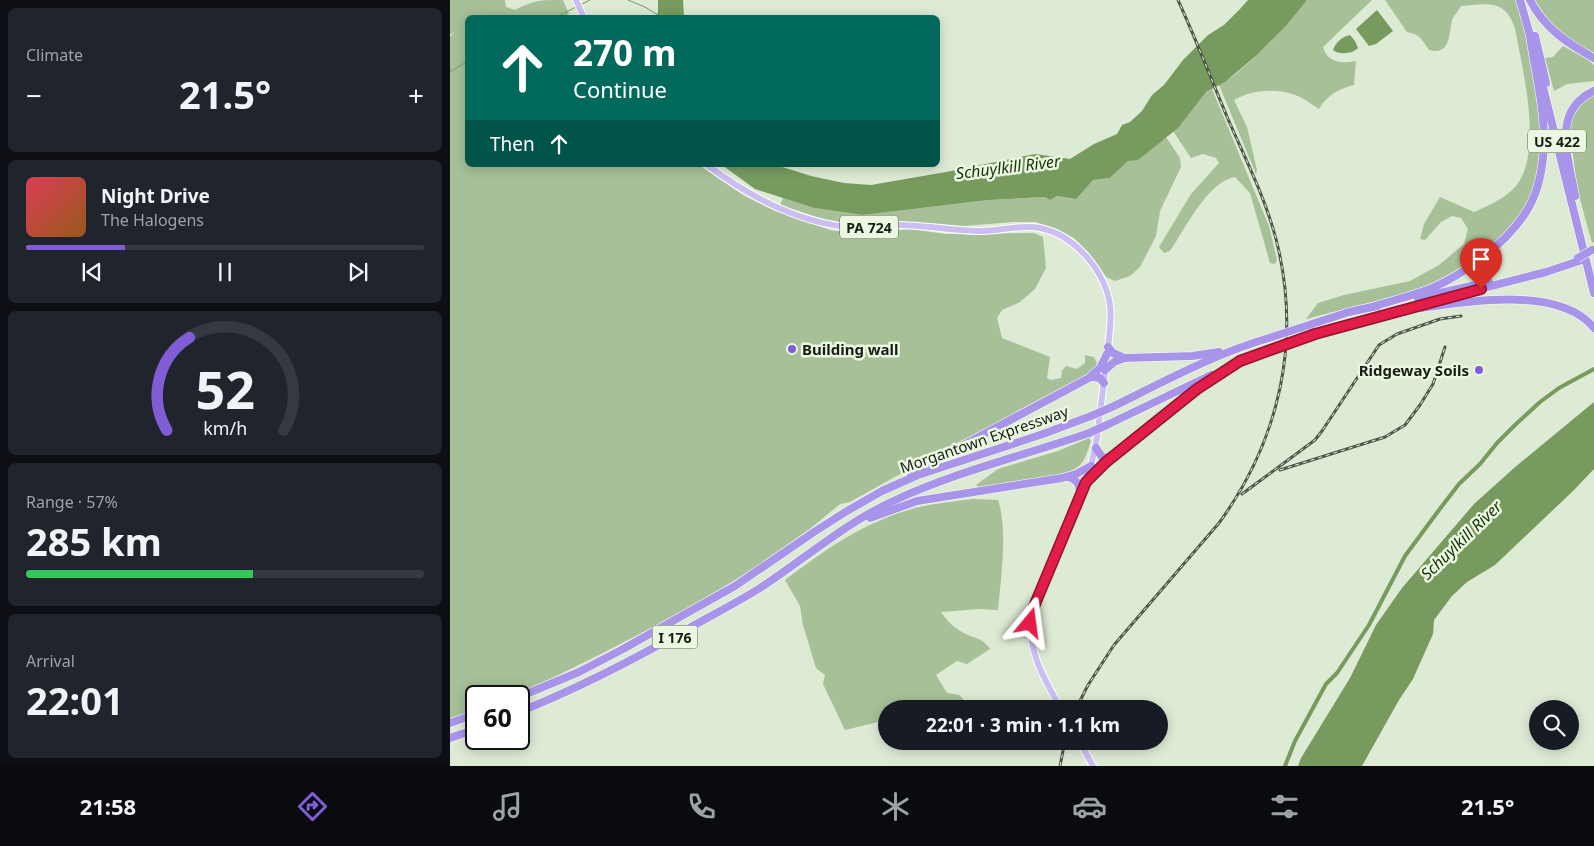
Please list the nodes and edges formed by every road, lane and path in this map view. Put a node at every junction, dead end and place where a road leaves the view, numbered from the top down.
1 (576, 0) edge
2 (1520, 0) edge
3 (1526, 0) edge
4 (1530, 0) edge
5 (583, 15) edge
6 (1530, 36) junction
7 (1594, 58) edge
8 (1594, 91) edge
9 (710, 167) edge
10 (1575, 196) junction
11 (1593, 251) edge
12 (1580, 259) junction
13 (1594, 272) edge
14 (1594, 293) edge
15 (1372, 307) junction
16 (1364, 320) junction
17 (1594, 328) edge
18 (1240, 346) junction
19 (1108, 350) junction
20 (1124, 358) junction
21 (1240, 361) junction
22 (1105, 370) junction
23 (1091, 377) junction
24 (1104, 384) junction
25 (1096, 448) junction
26 (1111, 458) junction
27 (1092, 466) junction
28 (1066, 477) junction
29 (1086, 482) junction
30 (1080, 496) junction
31 (814, 532) junction
32 (822, 545) junction
33 (530, 692) edge
34 (1056, 700) edge
35 (530, 707) edge
36 (465, 718) edge
37 (450, 723) edge
38 (465, 733) edge
39 (450, 738) edge
40 (1084, 750) edge
41 (1093, 766) edge

1 - 5 main road
2 - 6 highway, US 422
3 - 10 highway, US 422
4 - 7 highway
6 - 14 highway, US 422
6 - 15 highway
8 - 10 highway
9 - 19 main road, PA 724
10 - 13 highway, US 422
11 - 12 highway, bridge
12 - 15 highway
12 - 16 highway
15 - 18 highway, Morgantown Expressway / I 176, bridge
16 - 17 highway
16 - 21 highway, Morgantown Expressway / I 176, bridge
18 - 20 highway
18 - 31 highway, Morgantown Expressway / I 176, bridge
19 - 20 highway
19 - 22 main road, PA 724
19 - 23 highway
20 - 22 highway
21 - 26 highway
21 - 32 highway, Morgantown Expressway / I 176, bridge
22 - 24 main road, PA 724
23 - 24 highway
23 - 31 highway
24 - 25 main road, PA 724
25 - 26 highway
25 - 27 main road, PA 724
26 - 29 highway
27 - 28 highway
27 - 29 main road, PA 724
28 - 30 highway
28 - 32 highway
29 - 30 main road, PA 724
30 - 34 main road, PA 724
31 - 33 highway, Morgantown Expressway / I 176
32 - 35 highway, Morgantown Expressway / I 176
36 - 37 highway
38 - 39 highway
40 - 41 main road

